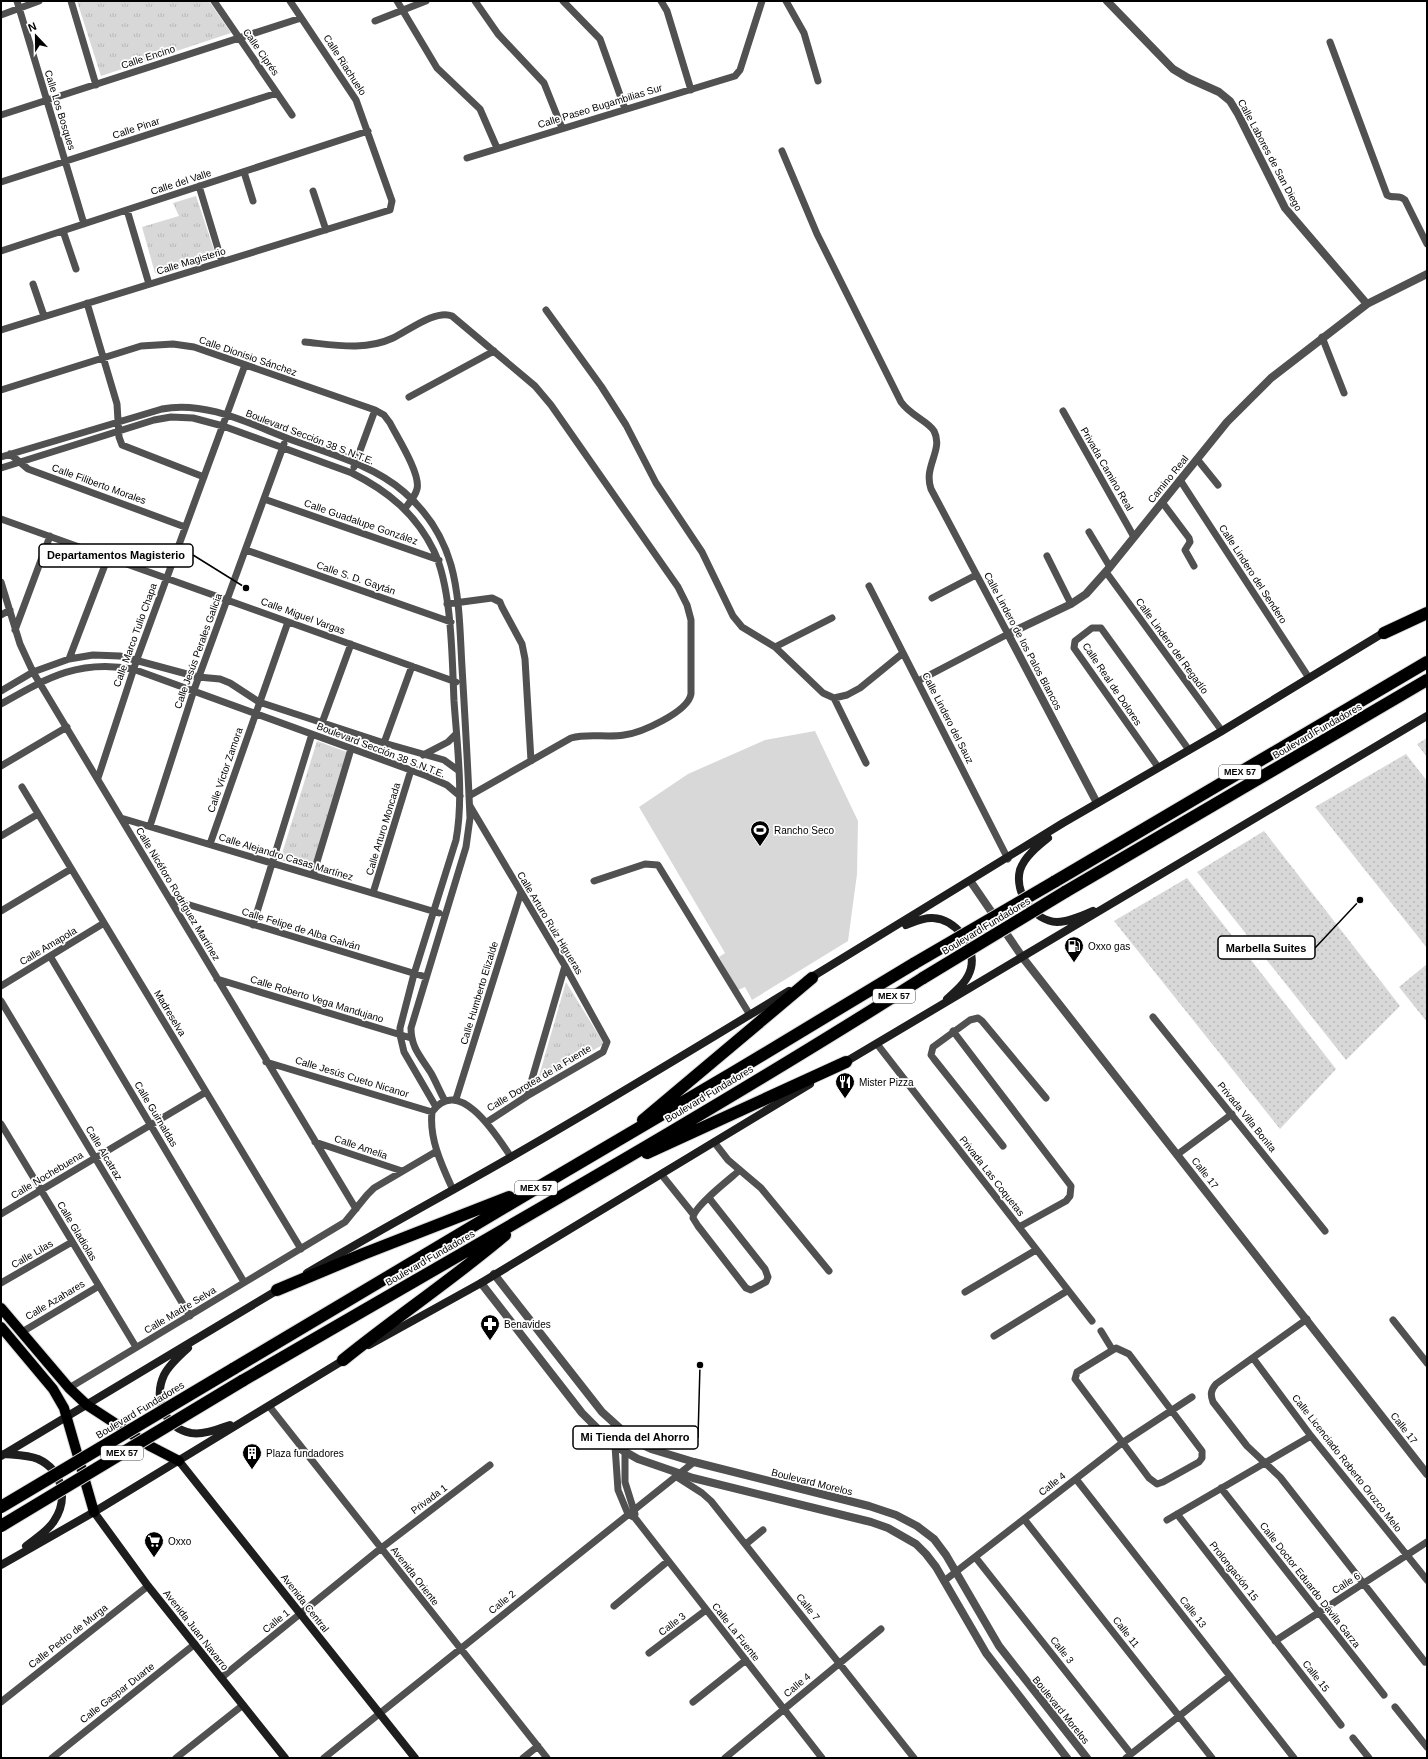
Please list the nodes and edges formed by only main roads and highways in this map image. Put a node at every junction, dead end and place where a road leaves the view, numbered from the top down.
1 (1427, 608) edge
2 (1427, 613) edge
3 (1384, 633) junction
4 (1427, 662) edge
5 (1427, 680) edge
6 (1427, 716) edge
7 (1063, 823) junction
8 (1121, 899) junction
9 (890, 931) junction
10 (812, 978) junction
11 (930, 1013) junction
12 (849, 1060) junction
13 (618, 1141) junction
14 (610, 1168) junction
15 (542, 1185) junction
16 (529, 1214) junction
17 (277, 1290) junction
18 (1, 1308) edge
19 (1, 1326) edge
20 (200, 1337) junction
21 (343, 1360) junction
22 (87, 1405) junction
23 (67, 1416) junction
24 (250, 1417) junction
25 (2, 1455) edge
26 (179, 1461) junction
27 (1, 1507) edge
28 (94, 1512) junction
29 (1, 1526) edge
30 (3, 1563) edge
31 (285, 1758) edge
32 (415, 1758) edge

1 - 3 main road
2 - 3 highway
3 - 7 main road
4 - 13 highway, Boulevard Fundadores / MEX 57, bridge
5 - 14 highway, Boulevard Fundadores / MEX 57, bridge
6 - 8 main road
7 - 8 main road
7 - 9 main road
8 - 11 main road
9 - 10 main road
9 - 11 main road
10 - 13 highway
10 - 17 main road
11 - 12 main road
12 - 14 highway
12 - 21 main road
13 - 15 highway, Boulevard Fundadores / MEX 57
14 - 16 highway, Boulevard Fundadores / MEX 57
15 - 17 highway
15 - 27 highway, Boulevard Fundadores / MEX 57, bridge
16 - 21 highway
16 - 29 highway, Boulevard Fundadores / MEX 57, bridge
17 - 20 main road
18 - 22 main road
19 - 23 main road
20 - 22 main road
20 - 24 main road
21 - 24 main road
22 - 23 main road
22 - 26 main road
23 - 25 main road
23 - 28 main road
24 - 26 main road
25 - 30 main road
26 - 28 main road
26 - 32 main road, Avenida Central
28 - 30 main road
28 - 31 main road, Avenida Juan Navarro

